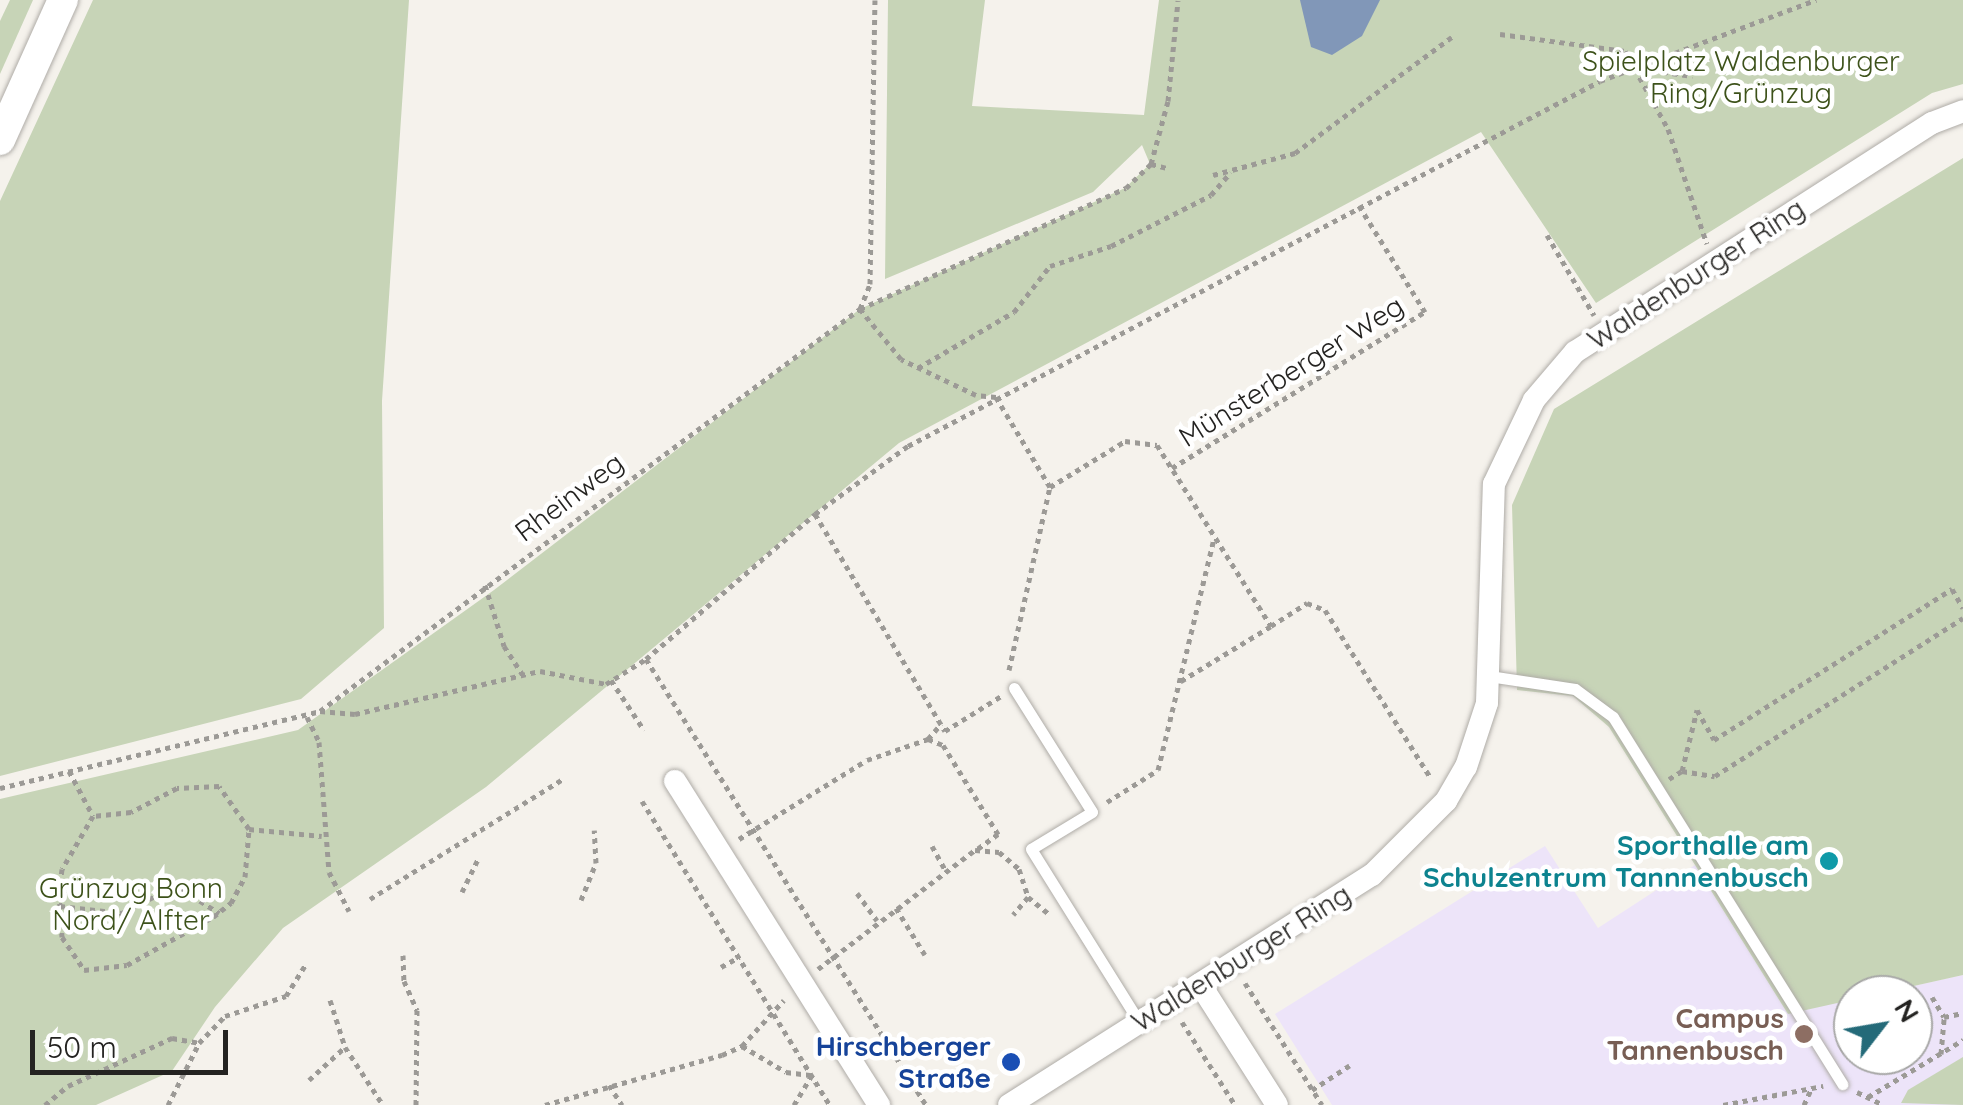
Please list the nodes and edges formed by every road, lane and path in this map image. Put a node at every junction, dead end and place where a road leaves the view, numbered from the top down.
1 (63, 0) edge
2 (875, 0) edge
3 (1178, 0) edge
4 (1816, 0) edge
5 (1500, 34) dead end
6 (1452, 37) dead end
7 (1640, 68) junction
8 (1693, 76) dead end
9 (1963, 111) edge
10 (0, 140) edge
11 (1151, 164) junction
12 (1167, 168) dead end
13 (1231, 172) junction
14 (1212, 175) dead end
15 (1358, 204) junction
16 (1547, 235) dead end
17 (1714, 260) junction
18 (860, 308) junction
19 (1604, 330) junction
20 (918, 368) junction
21 (996, 397) junction
22 (1172, 468) junction
23 (1050, 487) junction
24 (815, 514) junction
25 (1215, 536) junction
26 (485, 584) junction
27 (1963, 608) edge
28 (1963, 618) edge
29 (1271, 626) junction
30 (646, 659) junction
31 (522, 674) junction
32 (1489, 676) junction
33 (611, 680) junction
34 (1181, 681) junction
35 (1014, 688) junction
36 (320, 711) junction
37 (976, 712) junction
38 (307, 716) junction
39 (981, 721) dead end
40 (941, 724) junction
41 (644, 730) dead end
42 (928, 739) junction
43 (68, 771) junction
44 (1682, 771) junction
45 (563, 779) dead end
46 (675, 781) dead end
47 (1656, 786) junction
48 (0, 788) edge
49 (642, 801) dead end
50 (1446, 802) junction
51 (1092, 812) junction
52 (93, 816) junction
53 (249, 829) junction
54 (594, 830) dead end
55 (753, 830) junction
56 (322, 836) junction
57 (932, 846) dead end
58 (975, 850) junction
59 (720, 852) junction
60 (480, 857) dead end
61 (945, 869) junction
62 (462, 892) dead end
63 (857, 893) dead end
64 (370, 898) dead end
65 (581, 900) dead end
66 (60, 906) junction
67 (896, 908) junction
68 (349, 911) dead end
69 (219, 913) junction
70 (1013, 915) dead end
71 (877, 922) junction
72 (403, 955) dead end
73 (925, 955) dead end
74 (739, 957) junction
75 (833, 957) junction
76 (307, 963) dead end
77 (1233, 963) junction
78 (721, 967) dead end
79 (802, 982) junction
80 (1200, 984) junction
81 (1933, 999) edge
82 (330, 1000) dead end
83 (1170, 1002) junction
84 (773, 1012) junction
85 (1963, 1012) edge
86 (1944, 1017) junction
87 (1139, 1022) junction
88 (1963, 1040) edge
89 (199, 1043) junction
90 (742, 1046) junction
91 (344, 1047) junction
92 (1941, 1054) junction
93 (1350, 1065) dead end
94 (812, 1075) junction
95 (309, 1080) dead end
96 (1842, 1084) junction
97 (609, 1085) junction
98 (1812, 1087) junction
99 (1312, 1090) junction
100 (1868, 1097) junction
101 (45, 1105) edge
102 (168, 1105) edge
103 (384, 1105) edge
104 (416, 1105) edge
105 (545, 1105) edge
106 (622, 1105) edge
107 (794, 1105) edge
108 (830, 1105) edge
109 (879, 1105) edge
110 (926, 1105) edge
111 (1009, 1105) edge
112 (1234, 1105) edge
113 (1277, 1105) edge
114 (1322, 1105) edge
115 (1723, 1105) edge
116 (1804, 1105) edge
117 (1884, 1105) edge

1 - 10 main road
2 - 18 path
3 - 11 path
4 - 7 path
5 - 7 path
6 - 13 path
7 - 8 path
7 - 15 path
7 - 17 path
9 - 17 street, Waldenburger Ring
11 - 12 path
11 - 18 path, Rheinweg
13 - 14 path
13 - 20 path
15 - 21 path
15 - 22 path, Münsterberger Weg
16 - 19 path
17 - 19 street, Waldenburger Ring
18 - 20 path
18 - 26 path, Rheinweg
19 - 32 street, Waldenburger Ring
20 - 21 path
21 - 23 path
21 - 24 path
22 - 23 path
22 - 25 path
23 - 35 path
24 - 30 path
24 - 40 path
25 - 29 path
25 - 34 path
26 - 31 path
26 - 36 path, Rheinweg
27 - 44 path
28 - 44 path
29 - 34 path
29 - 50 path
30 - 33 path
30 - 55 path
31 - 33 path
31 - 36 path
32 - 47 lane
32 - 50 street, Waldenburger Ring
33 - 41 path
34 - 51 path
35 - 37 path
35 - 51 lane
36 - 38 path, Rheinweg
37 - 39 path
37 - 40 path
38 - 43 path, Rheinweg
38 - 56 path
40 - 42 path
42 - 55 path
42 - 58 path
43 - 48 path, Rheinweg
43 - 52 path
44 - 47 path
45 - 64 path
46 - 59 street
47 - 96 lane
49 - 74 path
50 - 77 street, Waldenburger Ring
51 - 87 lane
52 - 53 path
52 - 66 path
53 - 56 path
53 - 69 path
54 - 65 path
55 - 59 path
55 - 75 path
56 - 68 path
57 - 61 path
58 - 61 path
58 - 70 path
59 - 79 street
60 - 62 path
61 - 67 path
63 - 71 path
66 - 69 path
66 - 69 path
67 - 71 path
67 - 73 path
71 - 75 path
72 - 104 path
74 - 78 path
74 - 84 path
75 - 79 path
75 - 110 path
76 - 89 path
77 - 80 street, Waldenburger Ring
77 - 99 path
79 - 84 path
79 - 109 street
80 - 83 street, Waldenburger Ring
80 - 113 street
81 - 86 path
82 - 91 path
83 - 87 street, Waldenburger Ring
83 - 112 path
84 - 90 path
84 - 94 path
85 - 86 path
86 - 92 path
87 - 111 street, Waldenburger Ring
88 - 92 path
89 - 101 path
89 - 102 path
90 - 94 path
90 - 97 path
91 - 95 path
91 - 103 path
92 - 100 path
93 - 99 path
94 - 107 path
94 - 108 path
96 - 98 path
96 - 100 path
97 - 105 path
97 - 106 path
98 - 115 path
98 - 116 path
99 - 114 path
100 - 117 path

